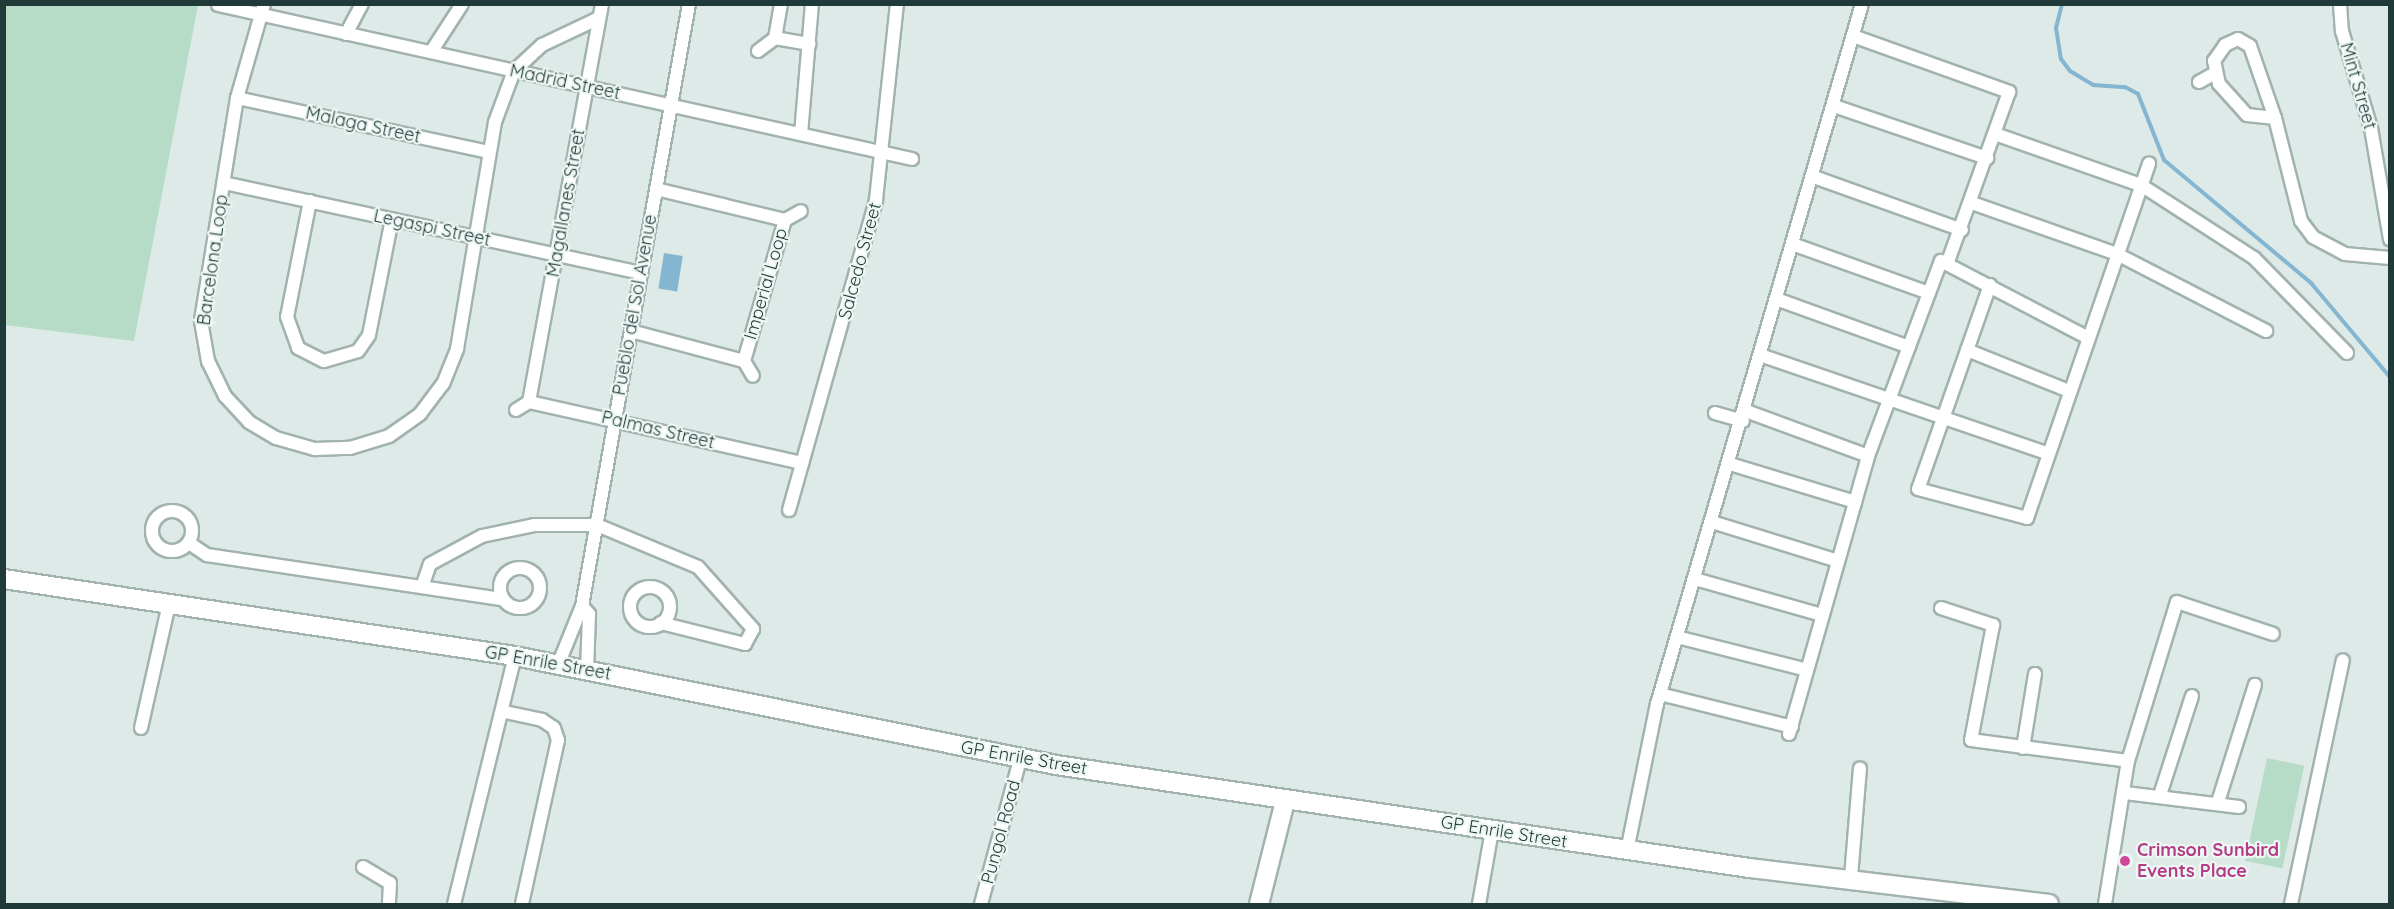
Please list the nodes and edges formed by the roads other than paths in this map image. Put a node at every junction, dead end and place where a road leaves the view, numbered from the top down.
1 (362, 4) edge
2 (462, 4) edge
3 (602, 4) edge
4 (689, 4) edge
5 (781, 4) edge
6 (812, 4) edge
7 (897, 4) edge
8 (1862, 4) edge
9 (2340, 4) edge
10 (218, 5) edge
11 (261, 9) edge
12 (599, 18) junction
13 (346, 34) junction
14 (1853, 36) junction
15 (775, 38) junction
16 (809, 44) junction
17 (758, 51) dead end
18 (431, 52) junction
19 (514, 71) junction
20 (2215, 73) junction
21 (2199, 82) dead end
22 (586, 87) junction
23 (237, 98) junction
24 (671, 104) junction
25 (1834, 106) junction
26 (2275, 118) junction
27 (801, 134) junction
28 (1995, 134) junction
29 (488, 152) junction
30 (884, 152) junction
31 (1987, 158) junction
32 (912, 159) dead end
33 (2149, 163) dead end
34 (2384, 166) edge
35 (1814, 177) junction
36 (224, 183) junction
37 (2141, 185) junction
38 (656, 189) junction
39 (310, 201) junction
40 (1972, 203) junction
41 (801, 211) dead end
42 (392, 219) junction
43 (785, 220) junction
44 (1962, 230) junction
45 (475, 238) junction
46 (2390, 238) edge
47 (1795, 245) junction
48 (2118, 254) junction
49 (557, 255) junction
50 (2390, 258) edge
51 (1947, 264) junction
52 (641, 273) junction
53 (1990, 285) junction
54 (1929, 293) junction
55 (1779, 300) junction
56 (631, 330) junction
57 (2266, 331) dead end
58 (2088, 338) junction
59 (1909, 347) junction
60 (1967, 350) junction
61 (2348, 353) dead end
62 (1763, 356) junction
63 (744, 361) junction
64 (753, 376) dead end
65 (2069, 391) junction
66 (1889, 400) junction
67 (529, 402) junction
68 (516, 410) dead end
69 (1715, 413) dead end
70 (1745, 416) junction
71 (615, 419) junction
72 (1943, 419) junction
73 (2047, 453) junction
74 (1868, 456) junction
75 (802, 463) junction
76 (1730, 464) junction
77 (1855, 502) junction
78 (789, 510) dead end
79 (1712, 522) junction
80 (597, 525) junction
81 (189, 543) dead end
82 (1838, 561) junction
83 (4, 579) edge
84 (1695, 579) junction
85 (422, 587) junction
86 (503, 599) dead end
87 (169, 604) junction
88 (582, 606) junction
89 (1941, 608) dead end
90 (1822, 615) junction
91 (661, 623) dead end
92 (2273, 634) dead end
93 (1677, 636) junction
94 (515, 656) junction
95 (2343, 660) dead end
96 (558, 665) junction
97 (1808, 670) junction
98 (587, 671) junction
99 (2035, 674) dead end
100 (2256, 685) dead end
101 (1660, 694) junction
102 (2192, 696) dead end
103 (505, 712) junction
104 (141, 728) dead end
105 (2023, 748) junction
106 (1020, 759) junction
107 (2128, 760) junction
108 (1860, 768) dead end
109 (2125, 793) junction
110 (2160, 795) junction
111 (1285, 801) junction
112 (2218, 802) junction
113 (2239, 807) dead end
114 (1492, 830) junction
115 (1627, 851) junction
116 (363, 867) dead end
117 (1851, 877) junction
118 (389, 904) edge
119 (454, 904) edge
120 (522, 904) edge
121 (981, 904) edge
122 (1258, 904) edge
123 (1479, 904) edge
124 (2049, 904) edge
125 (2105, 904) edge
126 (2291, 904) edge

1 - 13 street
2 - 18 street
3 - 12 street, Magallanes Street
4 - 24 street, Pueblo del Sol Avenue
5 - 15 street
6 - 16 street
7 - 30 street, Salcedo Street
8 - 14 street
9 - 34 street, Mint Street
10 - 11 street, Madrid Street
11 - 13 street, Madrid Street
11 - 23 street, Barcelona Loop
12 - 19 street
12 - 22 street, Magallanes Street
13 - 18 street, Madrid Street
14 - 25 street
14 - 28 street
15 - 16 street
15 - 17 street
16 - 27 street
18 - 19 street, Madrid Street
19 - 22 street, Madrid Street
19 - 29 street, Barcelona Loop
20 - 21 street
20 - 26 street
20 - 26 street
22 - 24 street, Madrid Street
22 - 49 street, Magallanes Street
23 - 29 street, Malaga Street
23 - 36 street, Barcelona Loop
24 - 27 street, Madrid Street
24 - 38 street, Pueblo del Sol Avenue
25 - 31 street
25 - 35 street
26 - 50 street
27 - 30 street, Madrid Street
28 - 31 street
28 - 37 street
29 - 45 street, Barcelona Loop
30 - 32 street, Madrid Street
30 - 75 street, Salcedo Street
31 - 40 street
33 - 37 street
34 - 46 street, Mint Street
35 - 44 street
35 - 47 street
36 - 39 street, Legaspi Street
36 - 45 street, Barcelona Loop
37 - 48 street
37 - 61 street
38 - 43 street, Imperial Loop
38 - 52 street, Pueblo del Sol Avenue
39 - 42 street, Legaspi Street
39 - 42 street
40 - 44 street
40 - 48 street
41 - 43 street
42 - 45 street, Legaspi Street
43 - 63 street, Imperial Loop
44 - 51 street
45 - 49 street, Legaspi Street
47 - 54 street
47 - 55 street
48 - 57 street
48 - 58 street
49 - 52 street, Legaspi Street
49 - 67 street, Magallanes Street
51 - 53 street
51 - 54 street
52 - 56 street, Pueblo del Sol Avenue
53 - 58 street
53 - 60 street
54 - 59 street
55 - 59 street
55 - 62 street
56 - 63 street, Imperial Loop
56 - 71 street, Pueblo del Sol Avenue
58 - 65 street
59 - 66 street
60 - 65 street
60 - 72 street
62 - 66 street
62 - 70 street
63 - 64 street
65 - 73 street
66 - 72 street
66 - 74 street
67 - 68 street
67 - 71 street, Palmas Street
69 - 70 street
70 - 74 street
70 - 76 street
71 - 75 street, Palmas Street
71 - 80 street, Pueblo del Sol Avenue
72 - 73 street
72 - 73 street
74 - 77 street
75 - 78 street, Salcedo Street
76 - 77 street
76 - 79 street
77 - 82 street
79 - 82 street
79 - 84 street
80 - 85 street
80 - 88 street, Pueblo del Sol Avenue
80 - 91 street
81 - 85 street
82 - 90 street
83 - 87 street, GP Enrile Street
84 - 90 street
84 - 93 street
85 - 86 street
87 - 94 street, GP Enrile Street
87 - 104 street
88 - 96 street, Pueblo del Sol Avenue
88 - 98 street, Pueblo del Sol Avenue
89 - 105 street
90 - 97 street
92 - 107 street
93 - 97 street
93 - 101 street
94 - 96 street, GP Enrile Street
94 - 103 street
95 - 126 street
96 - 98 street, GP Enrile Street
97 - 101 street
98 - 106 street, GP Enrile Street
99 - 105 street
100 - 112 street
101 - 115 street
102 - 110 street
103 - 119 street
103 - 120 street
105 - 107 street
106 - 111 street, GP Enrile Street
106 - 121 street, Pungol Road
107 - 109 street
108 - 117 street
109 - 110 street
109 - 125 street
110 - 112 street
111 - 114 street, GP Enrile Street
111 - 122 street
112 - 113 street
114 - 115 street, GP Enrile Street
114 - 123 street
115 - 117 street, GP Enrile Street
116 - 118 street
117 - 124 street, GP Enrile Street

